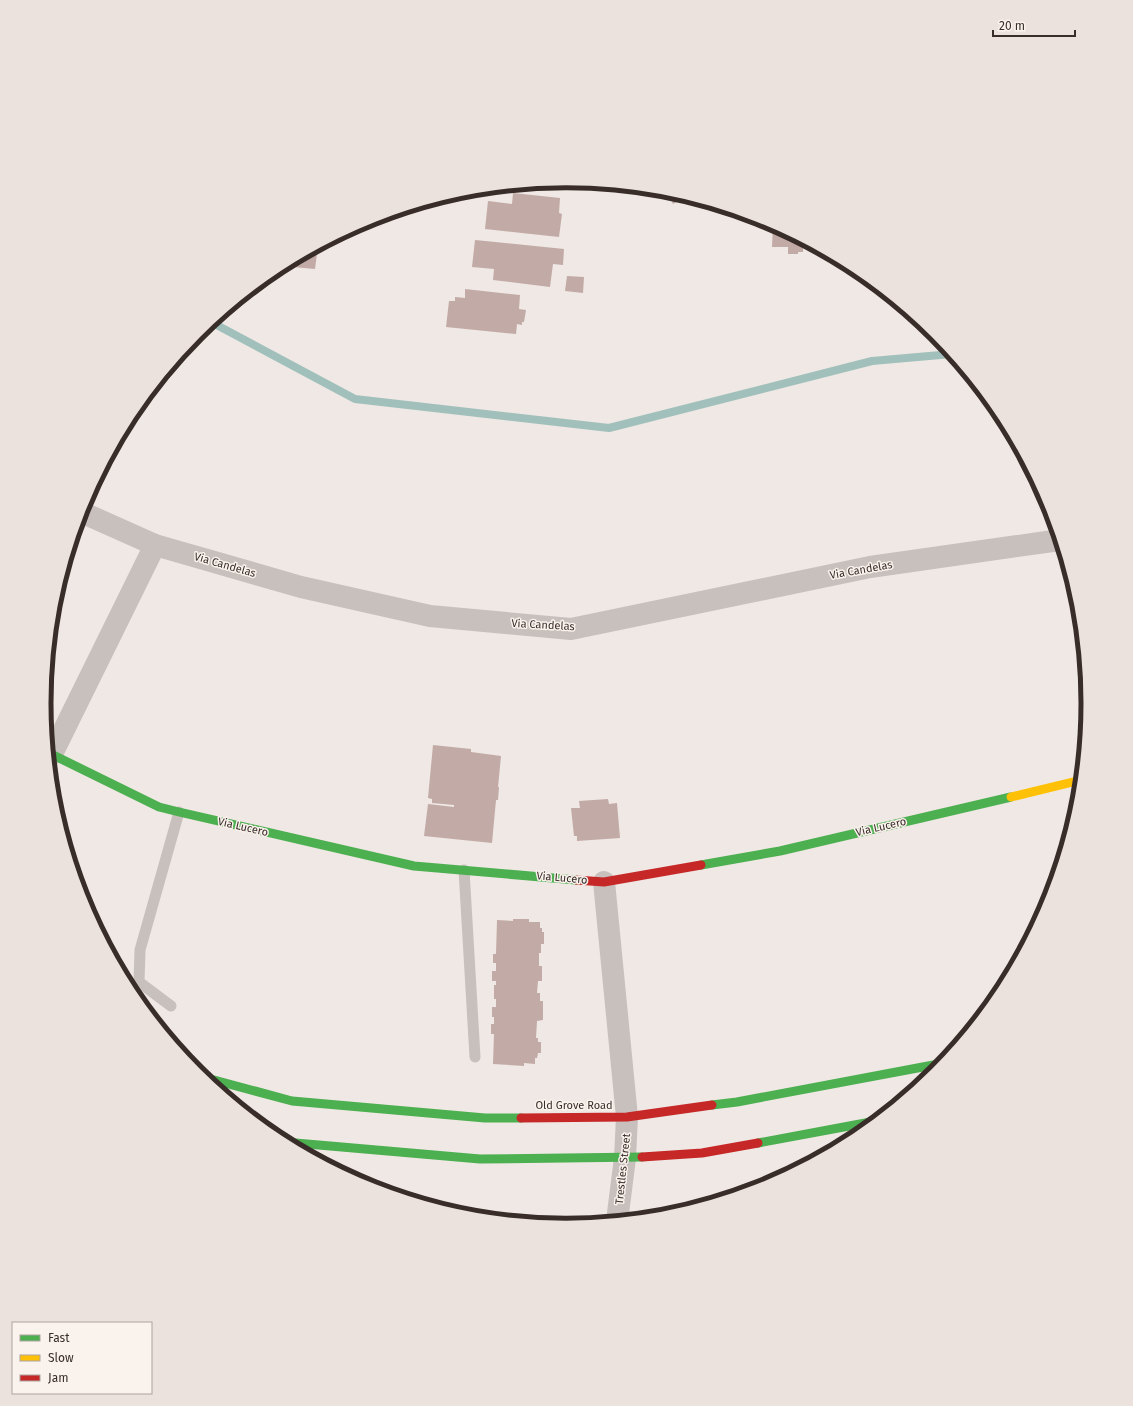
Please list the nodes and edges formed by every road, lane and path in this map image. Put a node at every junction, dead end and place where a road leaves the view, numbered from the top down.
1 (87, 515) edge
2 (1056, 541) edge
3 (155, 545) junction
4 (53, 747) edge
5 (54, 755) edge
6 (1076, 781) edge
7 (179, 812) junction
8 (464, 870) junction
9 (604, 882) junction
10 (171, 1006) dead end
11 (475, 1057) dead end
12 (934, 1065) edge
13 (215, 1080) edge
14 (627, 1117) junction
15 (865, 1123) edge
16 (299, 1143) edge
17 (625, 1158) junction
18 (618, 1215) edge

1 - 3 street, Via Candelas
2 - 3 street, Via Candelas
3 - 4 street, Via Lucero
5 - 7 main road, Via Lucero
6 - 9 main road, Via Lucero
7 - 8 main road, Via Lucero
7 - 10 lane
8 - 9 main road, Via Lucero
8 - 11 lane
9 - 14 street, Trestles Street
12 - 14 main road, Old Grove Road
13 - 14 main road, Old Grove Road
14 - 17 street, Trestles Street
15 - 17 main road
16 - 17 main road
17 - 18 street, Trestles Street

